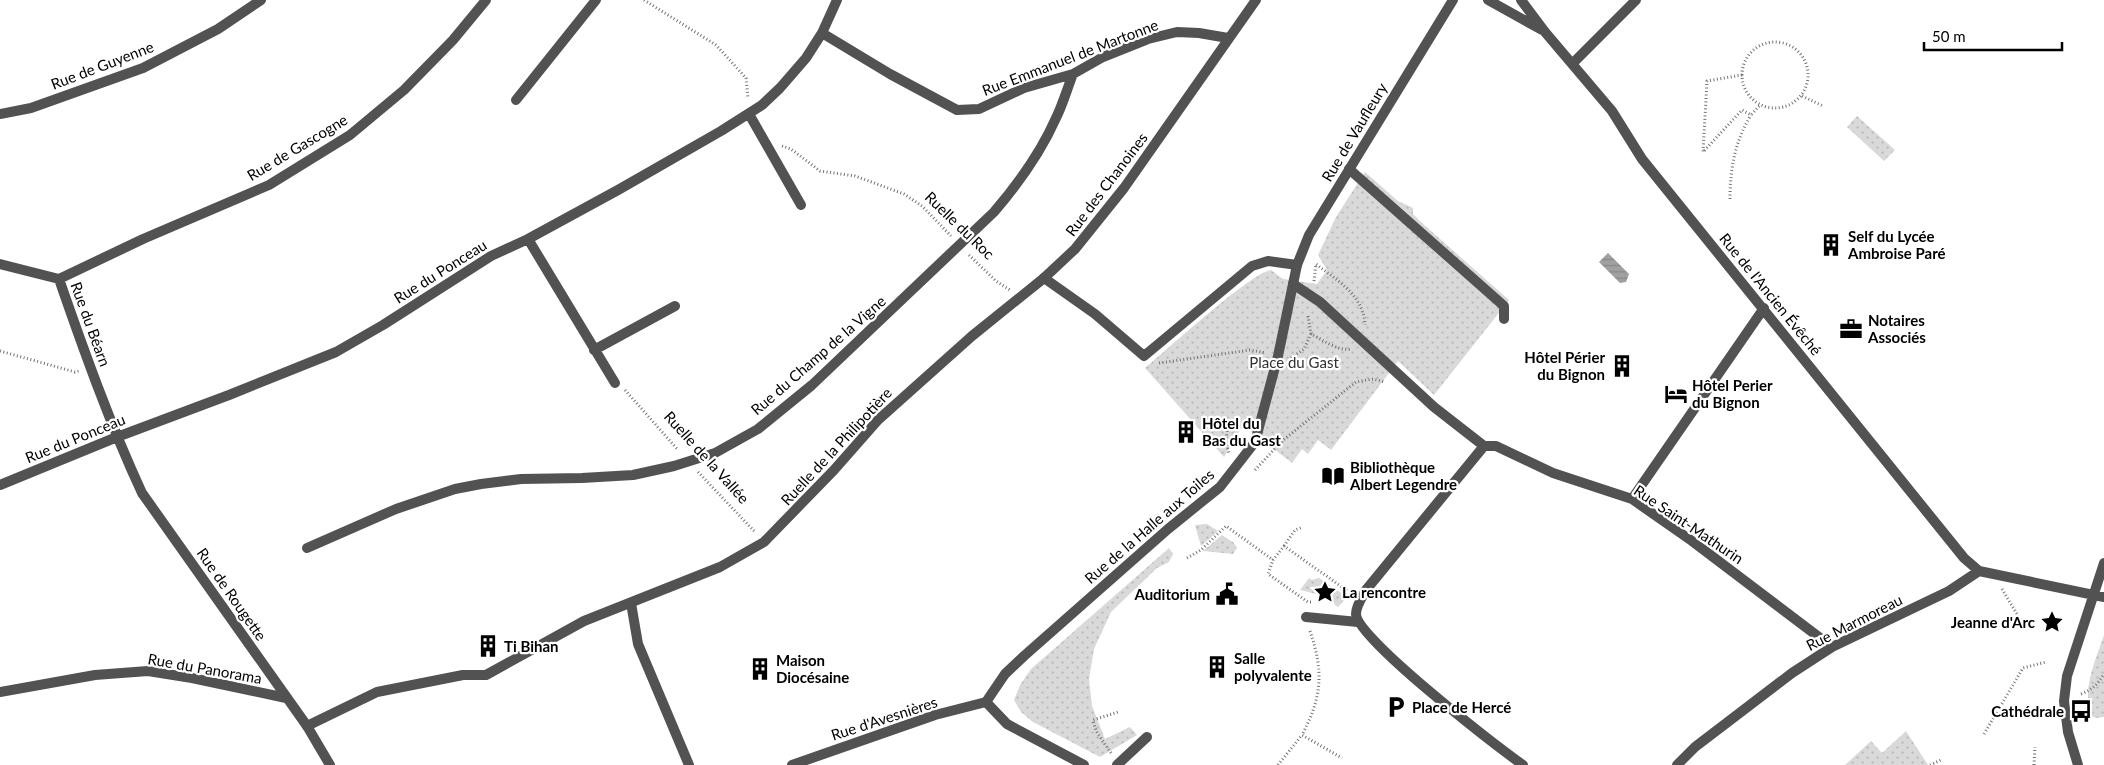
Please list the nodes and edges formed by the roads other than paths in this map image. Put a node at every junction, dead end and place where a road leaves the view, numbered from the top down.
1 (261, 0) edge
2 (486, 0) edge
3 (596, 0) edge
4 (837, 0) edge
5 (1256, 0) edge
6 (1452, 0) edge
7 (1488, 0) edge
8 (1521, 0) edge
9 (1636, 0) edge
10 (1545, 32) junction
11 (822, 33) junction
12 (1228, 38) junction
13 (1573, 63) junction
14 (1073, 74) junction
15 (516, 100) dead end
16 (0, 114) edge
17 (748, 114) junction
18 (1349, 169) junction
19 (801, 205) dead end
20 (528, 239) junction
21 (0, 264) edge
22 (1297, 265) junction
23 (1044, 278) junction
24 (59, 279) junction
25 (1293, 284) junction
26 (675, 306) dead end
27 (1764, 308) junction
28 (1504, 319) dead end
29 (594, 350) junction
30 (615, 383) dead end
31 (117, 436) junction
32 (1484, 446) junction
33 (0, 485) edge
34 (1632, 499) junction
35 (307, 548) dead end
36 (2104, 563) edge
37 (1979, 571) junction
38 (2093, 595) junction
39 (2104, 597) edge
40 (631, 603) junction
41 (1306, 617) road end
42 (1358, 622) junction
43 (1832, 647) junction
44 (0, 692) edge
45 (286, 698) junction
46 (986, 702) junction
47 (307, 726) junction
48 (1147, 737) dead end
49 (1118, 764) edge
50 (330, 765) edge
51 (689, 765) edge
52 (792, 765) edge
53 (1084, 765) edge
54 (1523, 765) edge
55 (1677, 765) edge
56 (2078, 765) edge

1 - 16 street, Rue de Guyenne
2 - 24 street, Rue de Gascogne
3 - 15 street
4 - 11 street, Rue du Ponceau
5 - 12 street, Rue des Chanoines
6 - 18 street, Rue de Vaufleury
7 - 10 street, Rue de l'Ancien Évêché
8 - 10 street, Rue de l'Ancien Évêché
9 - 13 street
10 - 13 street, Rue de l'Ancien Évêché
11 - 14 street, Rue Emmanuel de Martonne
11 - 17 street, Rue du Ponceau
12 - 14 street, Rue Emmanuel de Martonne
12 - 23 street, Rue des Chanoines
13 - 27 street, Rue de l'Ancien Évêché
14 - 35 street, Rue du Champ de la Vigne
17 - 19 street
17 - 20 street, Rue du Ponceau
18 - 22 street, Rue de Vaufleury
18 - 28 street
20 - 29 street
20 - 31 street, Rue du Ponceau
21 - 24 street, Rue du Béarn
22 - 23 street
22 - 25 street, Rue de Vaufleury
23 - 40 street, Ruelle de la Philipotière
24 - 31 street, Rue du Béarn
25 - 32 street
25 - 46 street, Rue de la Halle aux Toiles
26 - 29 street
27 - 34 street
27 - 37 street, Rue de l'Ancien Évêché
29 - 30 street
31 - 33 street, Rue du Ponceau
31 - 45 street, Rue de Rougette
32 - 34 street, Rue Saint-Mathurin
32 - 42 street
34 - 43 street, Rue Saint-Mathurin
36 - 38 street
37 - 38 street
37 - 43 street, Rue Marmoreau
38 - 39 street
38 - 56 street
40 - 47 street, Ruelle de la Philipotière
40 - 51 street
41 - 42 street
42 - 54 street
43 - 55 street, Rue Marmoreau
44 - 45 street, Rue du Panorama
45 - 47 street, Rue de Rougette
46 - 52 street, Rue d'Avesnières
46 - 53 street
47 - 50 street, Rue de Rougette
48 - 49 street

